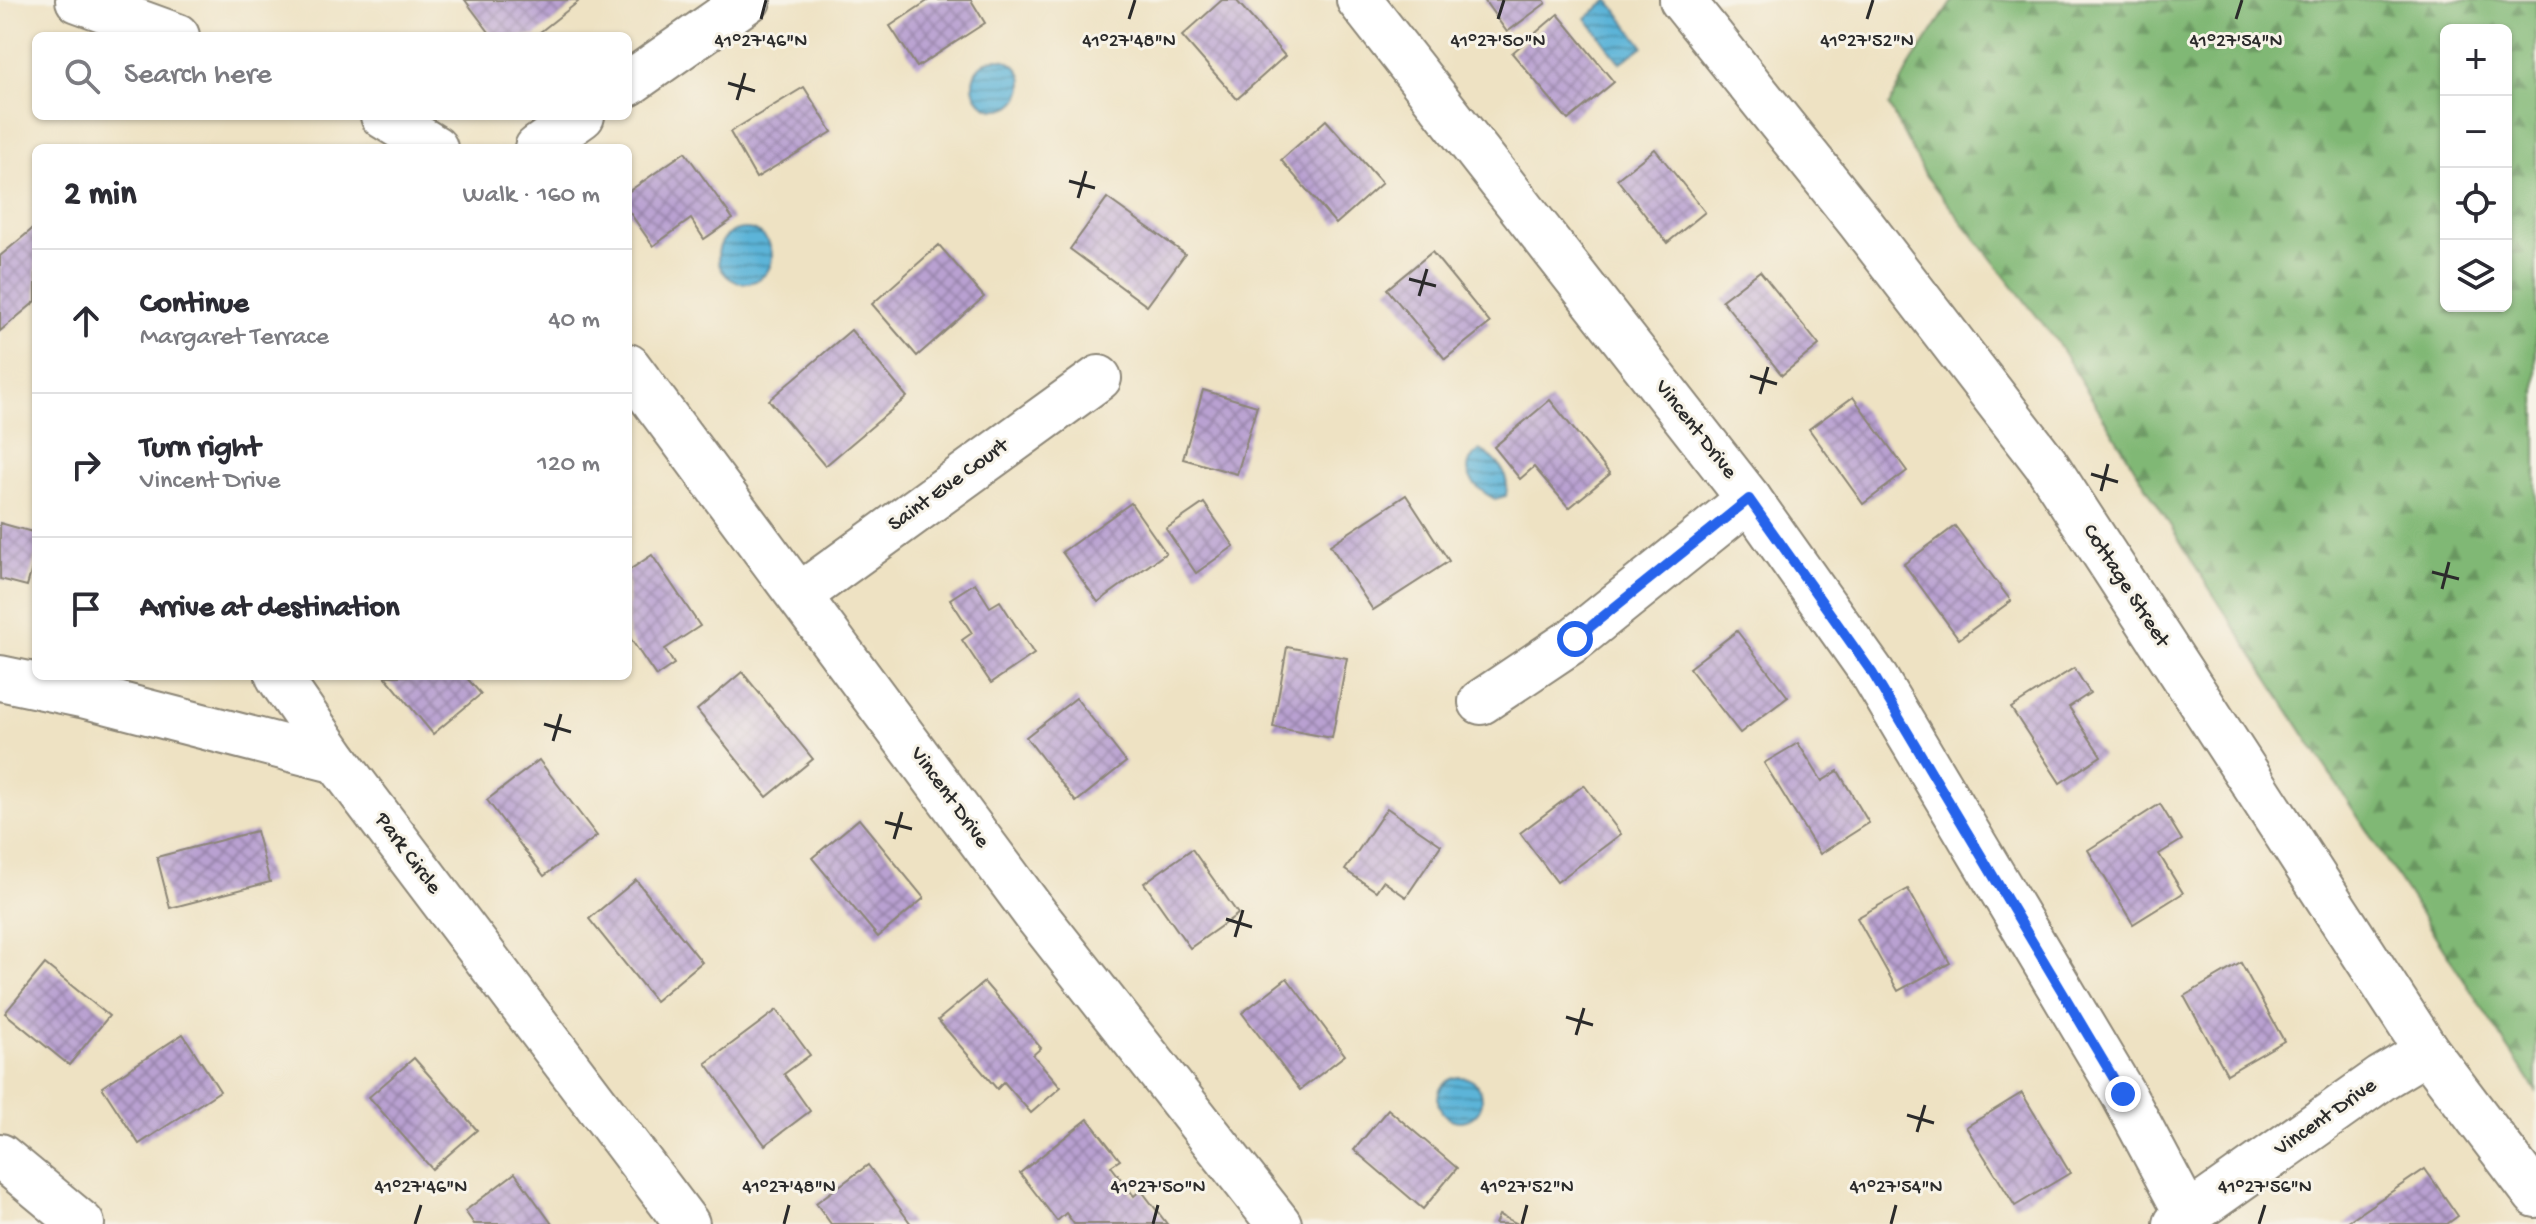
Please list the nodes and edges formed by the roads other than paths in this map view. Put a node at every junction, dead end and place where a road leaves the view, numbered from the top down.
1 (78, 0) edge
2 (748, 0) edge
3 (1359, 0) edge
4 (1682, 0) edge
5 (703, 12) edge
6 (166, 32) edge
7 (632, 80) edge
8 (390, 120) edge
9 (576, 120) edge
10 (428, 144) edge
11 (543, 144) edge
12 (632, 371) edge
13 (1099, 378) dead end
14 (1749, 499) junction
15 (800, 595) junction
16 (0, 678) edge
17 (281, 680) edge
18 (1481, 702) dead end
19 (337, 761) junction
20 (2427, 1051) junction
21 (0, 1156) edge
22 (2536, 1195) edge
23 (2182, 1220) edge
24 (82, 1224) edge
25 (687, 1224) edge
26 (1279, 1224) edge

1 - 6 street
2 - 5 street
3 - 14 street, Vincent Drive
4 - 20 street, Cottage Street
5 - 7 street
8 - 10 street
9 - 11 street
12 - 15 street, Vincent Drive
13 - 15 street, Saint Eve Court
14 - 18 street
14 - 23 street, Vincent Drive
15 - 26 street, Vincent Drive
16 - 19 street
17 - 19 street, Park Circle
19 - 25 street, Park Circle
20 - 22 street, Cottage Street
20 - 23 street, Vincent Drive
21 - 24 street

